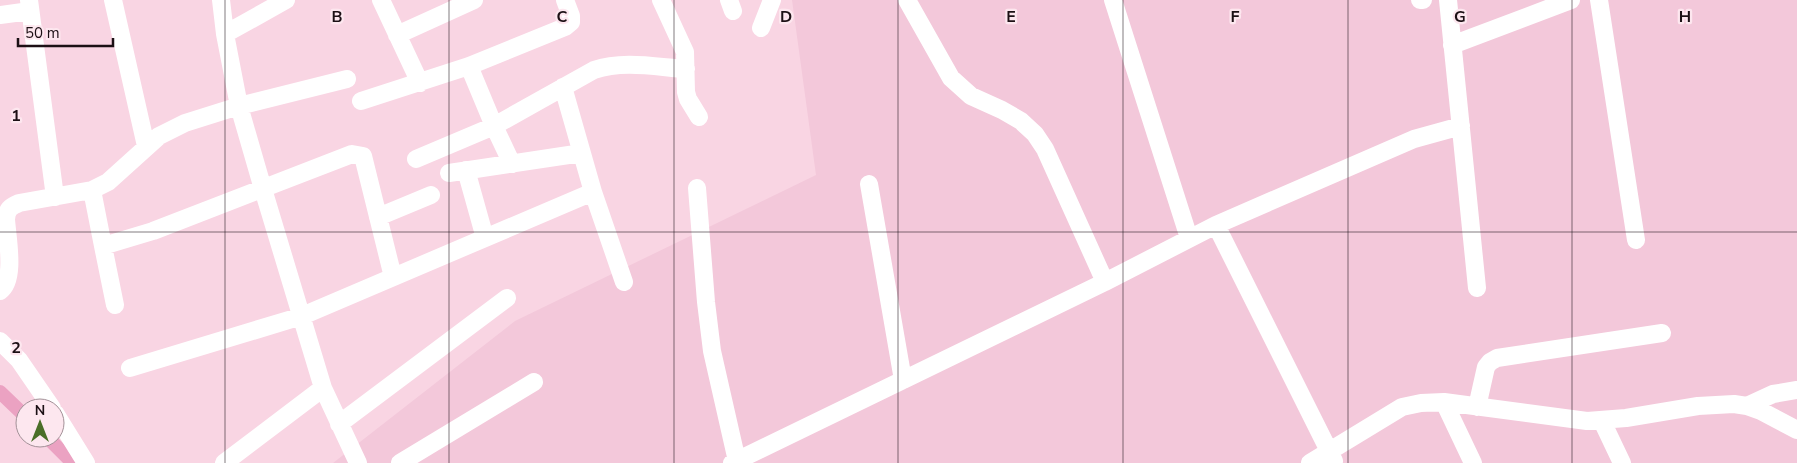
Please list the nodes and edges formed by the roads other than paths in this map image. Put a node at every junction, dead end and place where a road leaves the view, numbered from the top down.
1 (113, 0) edge
2 (221, 0) edge
3 (286, 0) edge
4 (380, 0) edge
5 (474, 0) edge
6 (565, 0) edge
7 (661, 0) edge
8 (772, 0) edge
9 (907, 0) edge
10 (1113, 0) edge
11 (1448, 0) edge
12 (1571, 0) edge
13 (1599, 0) edge
14 (30, 6) edge
15 (0, 15) edge
16 (762, 28) dead end
17 (225, 34) junction
18 (397, 35) junction
19 (1452, 45) junction
20 (469, 66) junction
21 (686, 69) junction
22 (347, 79) dead end
23 (420, 83) junction
24 (563, 87) junction
25 (361, 101) dead end
26 (239, 106) junction
27 (699, 117) dead end
28 (494, 126) junction
29 (1461, 126) junction
30 (146, 146) junction
31 (582, 153) junction
32 (416, 159) dead end
33 (512, 164) junction
34 (869, 184) dead end
35 (697, 188) dead end
36 (92, 190) junction
37 (262, 190) junction
38 (593, 192) junction
39 (431, 194) dead end
40 (55, 197) junction
41 (3, 209) edge
42 (378, 217) junction
43 (1216, 225) junction
44 (485, 238) junction
45 (1189, 238) junction
46 (1636, 240) dead end
47 (103, 246) junction
48 (393, 277) junction
49 (624, 282) dead end
50 (1105, 282) junction
51 (1477, 288) dead end
52 (0, 291) edge
53 (507, 298) dead end
54 (115, 305) dead end
55 (302, 316) junction
56 (1662, 333) dead end
57 (0, 341) edge
58 (130, 368) dead end
59 (903, 380) junction
60 (534, 382) dead end
61 (323, 388) junction
62 (1797, 390) edge
63 (45, 398) edge
64 (1444, 402) junction
65 (1747, 406) junction
66 (1477, 407) junction
67 (1602, 421) junction
68 (339, 424) junction
69 (65, 429) edge
70 (1797, 430) edge
71 (1332, 458) edge
72 (735, 462) edge
73 (86, 463) edge
74 (224, 463) edge
75 (358, 463) edge
76 (400, 463) edge
77 (1310, 463) edge
78 (1473, 463) edge
79 (1622, 463) edge

1 - 30 street
2 - 17 street
3 - 17 street
4 - 18 street
5 - 18 street
6 - 20 street
7 - 21 street
8 - 16 street
9 - 50 street
10 - 45 street
11 - 19 street
12 - 19 street
13 - 46 street
14 - 15 street
14 - 40 street
17 - 26 street
18 - 23 street
19 - 29 street
20 - 23 street
20 - 28 street
21 - 24 street
21 - 27 street
22 - 26 street
23 - 25 street
24 - 28 street
24 - 31 street
26 - 30 street
26 - 37 street
28 - 32 street
28 - 33 street
29 - 43 street
29 - 51 street
30 - 36 street
31 - 33 street
31 - 38 street
33 - 44 street
34 - 59 street
35 - 72 street
36 - 40 street
36 - 47 street
37 - 42 street
37 - 47 street
37 - 55 street
38 - 44 street
38 - 49 street
39 - 42 street
40 - 41 street
41 - 52 street
42 - 48 street
43 - 45 street
43 - 71 street
44 - 48 street
45 - 50 street
47 - 54 street
48 - 55 street
50 - 59 street
53 - 68 street
55 - 58 street
55 - 61 street
56 - 66 street
57 - 63 street
59 - 72 street
60 - 76 street
61 - 68 street
61 - 74 street
62 - 65 street
64 - 66 street
64 - 71 street
64 - 78 street
65 - 67 street
65 - 70 street
66 - 67 street
67 - 79 street
68 - 75 street
69 - 73 street
71 - 77 street

